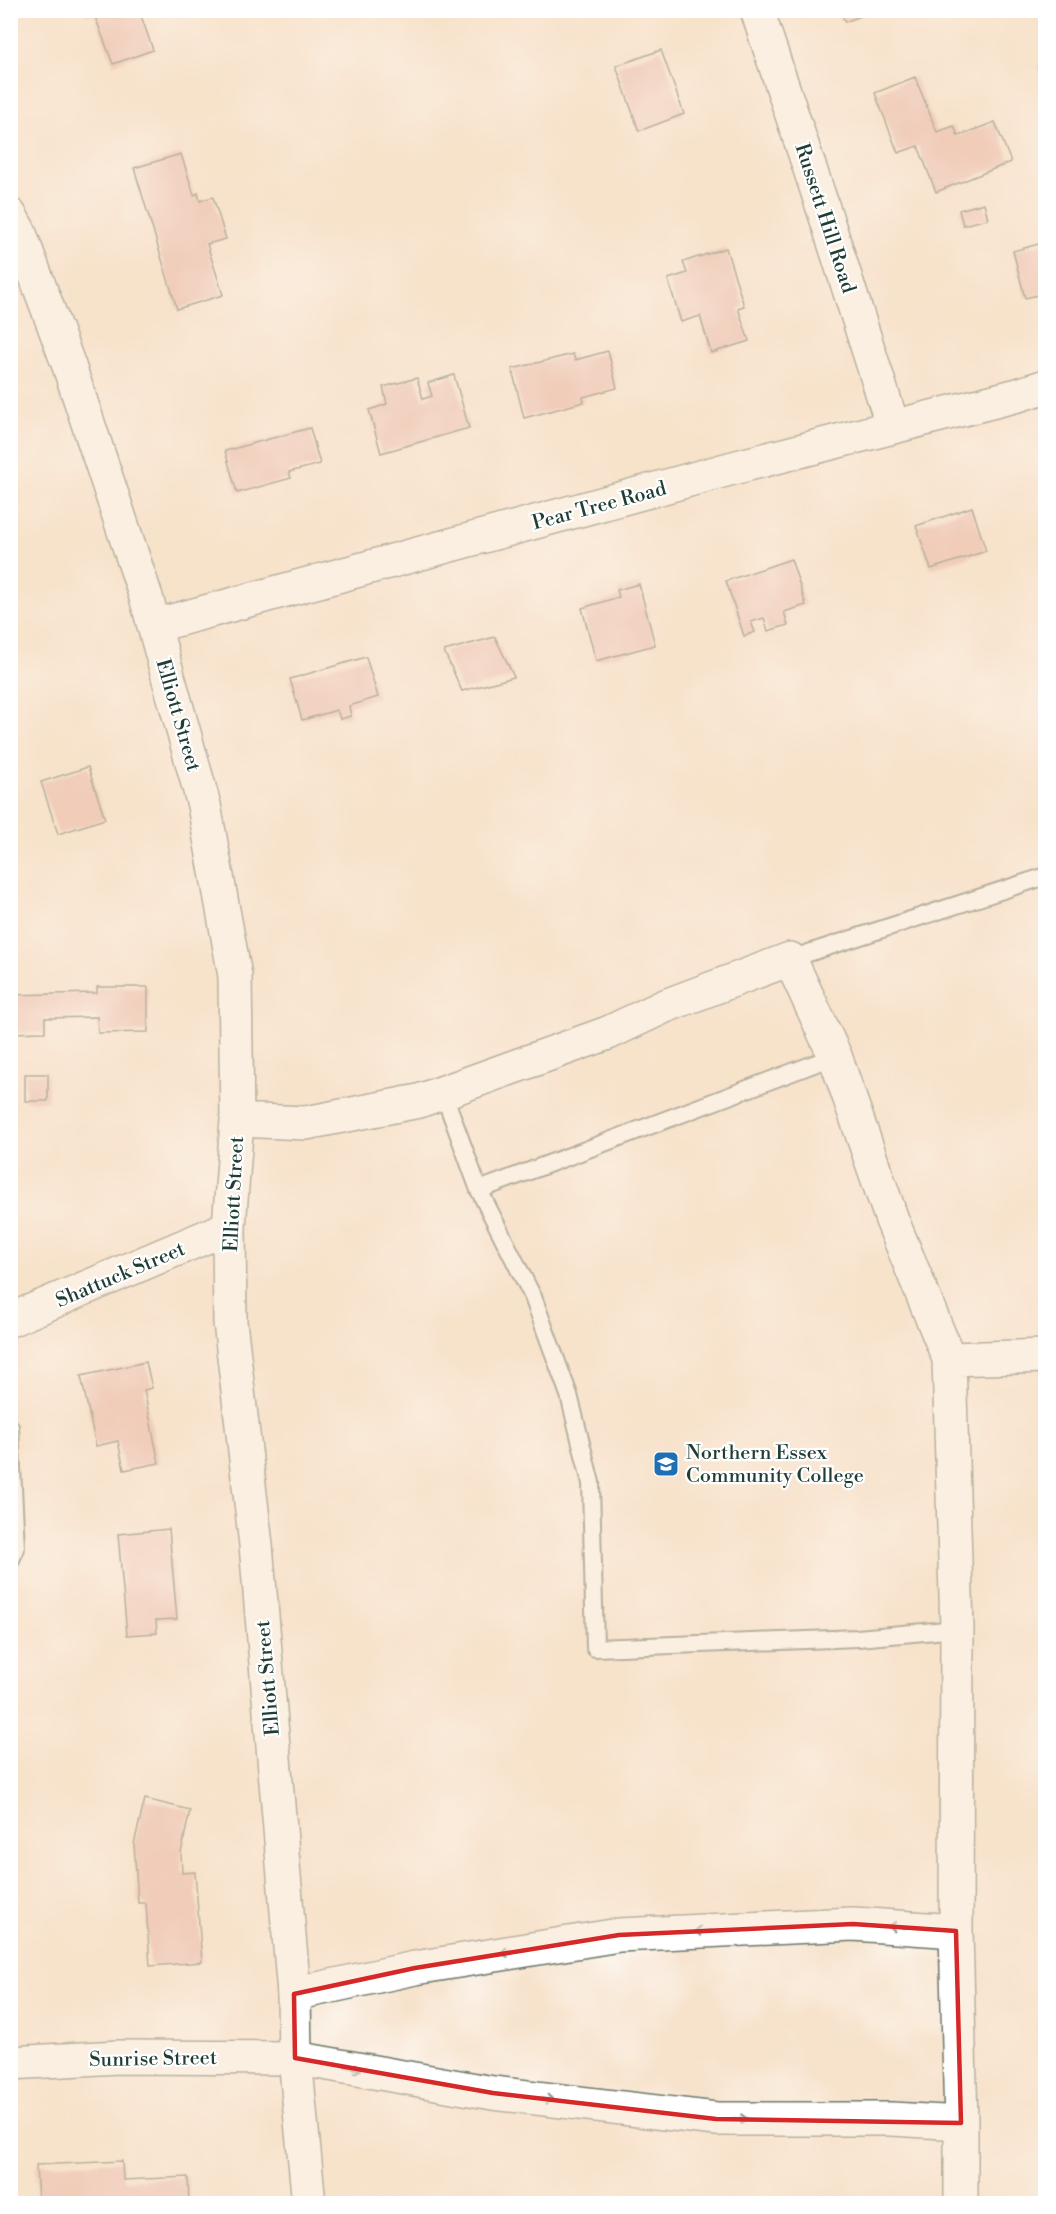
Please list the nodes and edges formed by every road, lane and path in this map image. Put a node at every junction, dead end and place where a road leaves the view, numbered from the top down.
1 (757, 10) edge
2 (10, 215) edge
3 (1046, 386) edge
4 (893, 427) junction
5 (154, 626) junction
6 (1046, 876) edge
7 (790, 959) junction
8 (835, 1056) junction
9 (443, 1092) junction
10 (237, 1120) junction
11 (479, 1190) junction
12 (229, 1227) junction
13 (10, 1320) edge
14 (1046, 1356) edge
15 (949, 1359) junction
16 (11, 1429) edge
17 (10, 1562) edge
18 (957, 1629) junction
19 (956, 1931) junction
20 (294, 1994) junction
21 (295, 2058) junction
22 (10, 2063) edge
23 (962, 2123) junction
24 (309, 2204) edge
25 (961, 2204) edge

1 - 4 street, Russett Hill Road
2 - 5 street, Elliott Street
3 - 4 street, Pear Tree Road
4 - 5 street, Pear Tree Road
5 - 10 street, Elliott Street
6 - 7 lane
7 - 8 street
7 - 9 street
8 - 11 lane
8 - 15 street
9 - 10 street
9 - 11 lane
10 - 12 street, Elliott Street
11 - 18 lane
12 - 13 street, Shattuck Street
12 - 20 street, Elliott Street
14 - 15 street
15 - 18 street
16 - 17 lane
18 - 19 street
19 -> 20 street
19 - 23 street
20 - 21 street, Elliott Street
21 - 22 street, Sunrise Street
21 -> 23 street, Sunrise Street
21 - 24 street, Elliott Street
23 - 25 street

